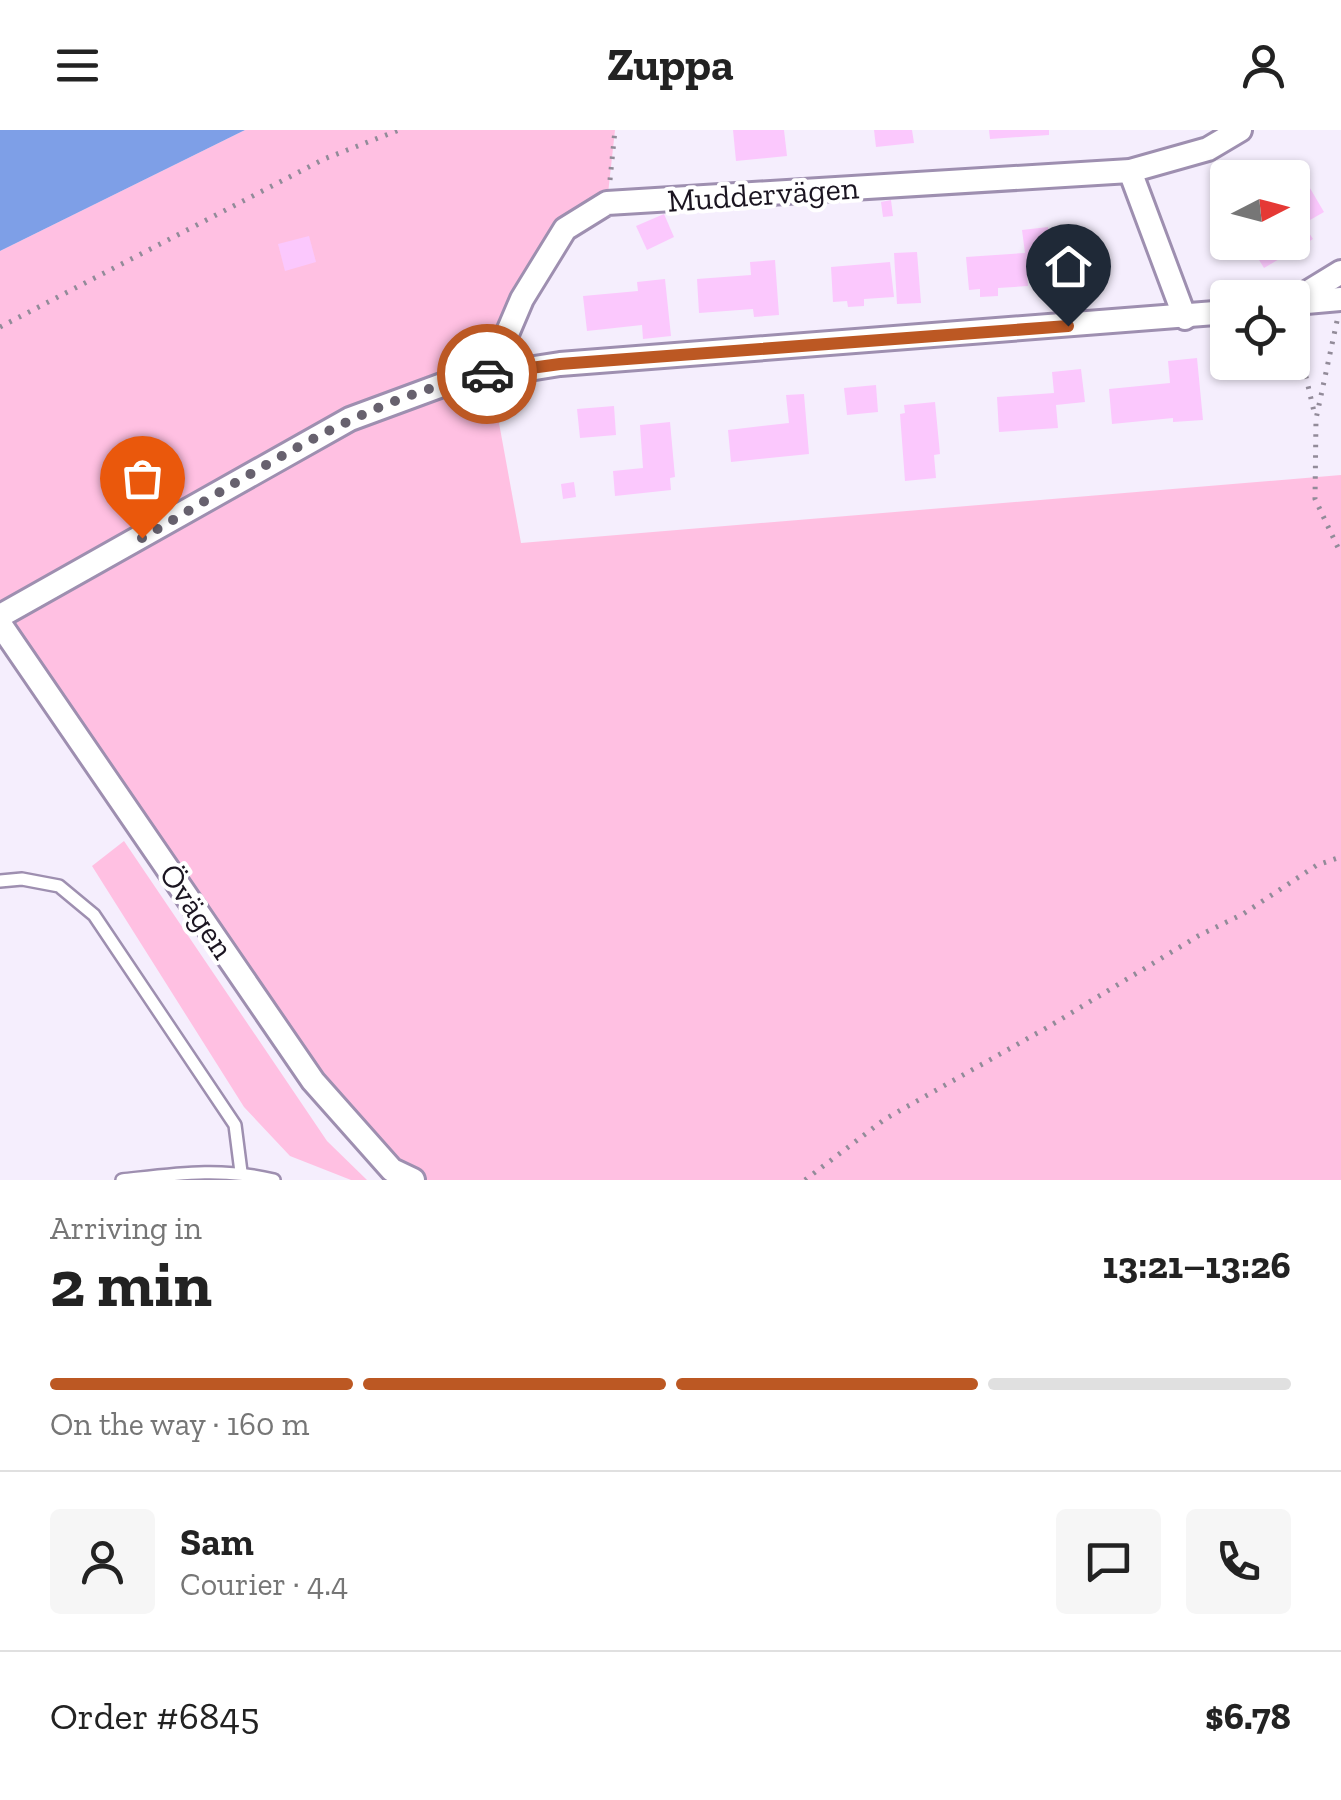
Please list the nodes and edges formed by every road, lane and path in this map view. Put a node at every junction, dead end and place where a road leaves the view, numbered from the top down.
1 (399, 130) edge
2 (615, 130) edge
3 (1240, 130) edge
4 (1130, 171) junction
5 (607, 203) junction
6 (1341, 272) edge
7 (1310, 291) edge
8 (1341, 301) edge
9 (1310, 302) edge
10 (1210, 315) edge
11 (1185, 318) junction
12 (0, 326) edge
13 (490, 374) junction
14 (1307, 380) edge
15 (1316, 419) junction
16 (1341, 554) edge
17 (0, 620) edge
18 (1341, 857) edge
19 (0, 881) edge
20 (241, 1172) junction
21 (122, 1180) edge
22 (274, 1180) edge
23 (413, 1180) edge
24 (805, 1180) edge

1 - 12 path
2 - 5 path
3 - 4 street, Muddervägen
4 - 5 street, Muddervägen
4 - 11 street
5 - 13 street, Muddervägen
6 - 7 street
8 - 9 street
8 - 15 path
10 - 11 street
11 - 13 street
13 - 17 street
14 - 15 path
15 - 16 path
17 - 23 street, Övägen
18 - 24 path
19 - 20 lane
20 - 21 lane
20 - 22 lane

